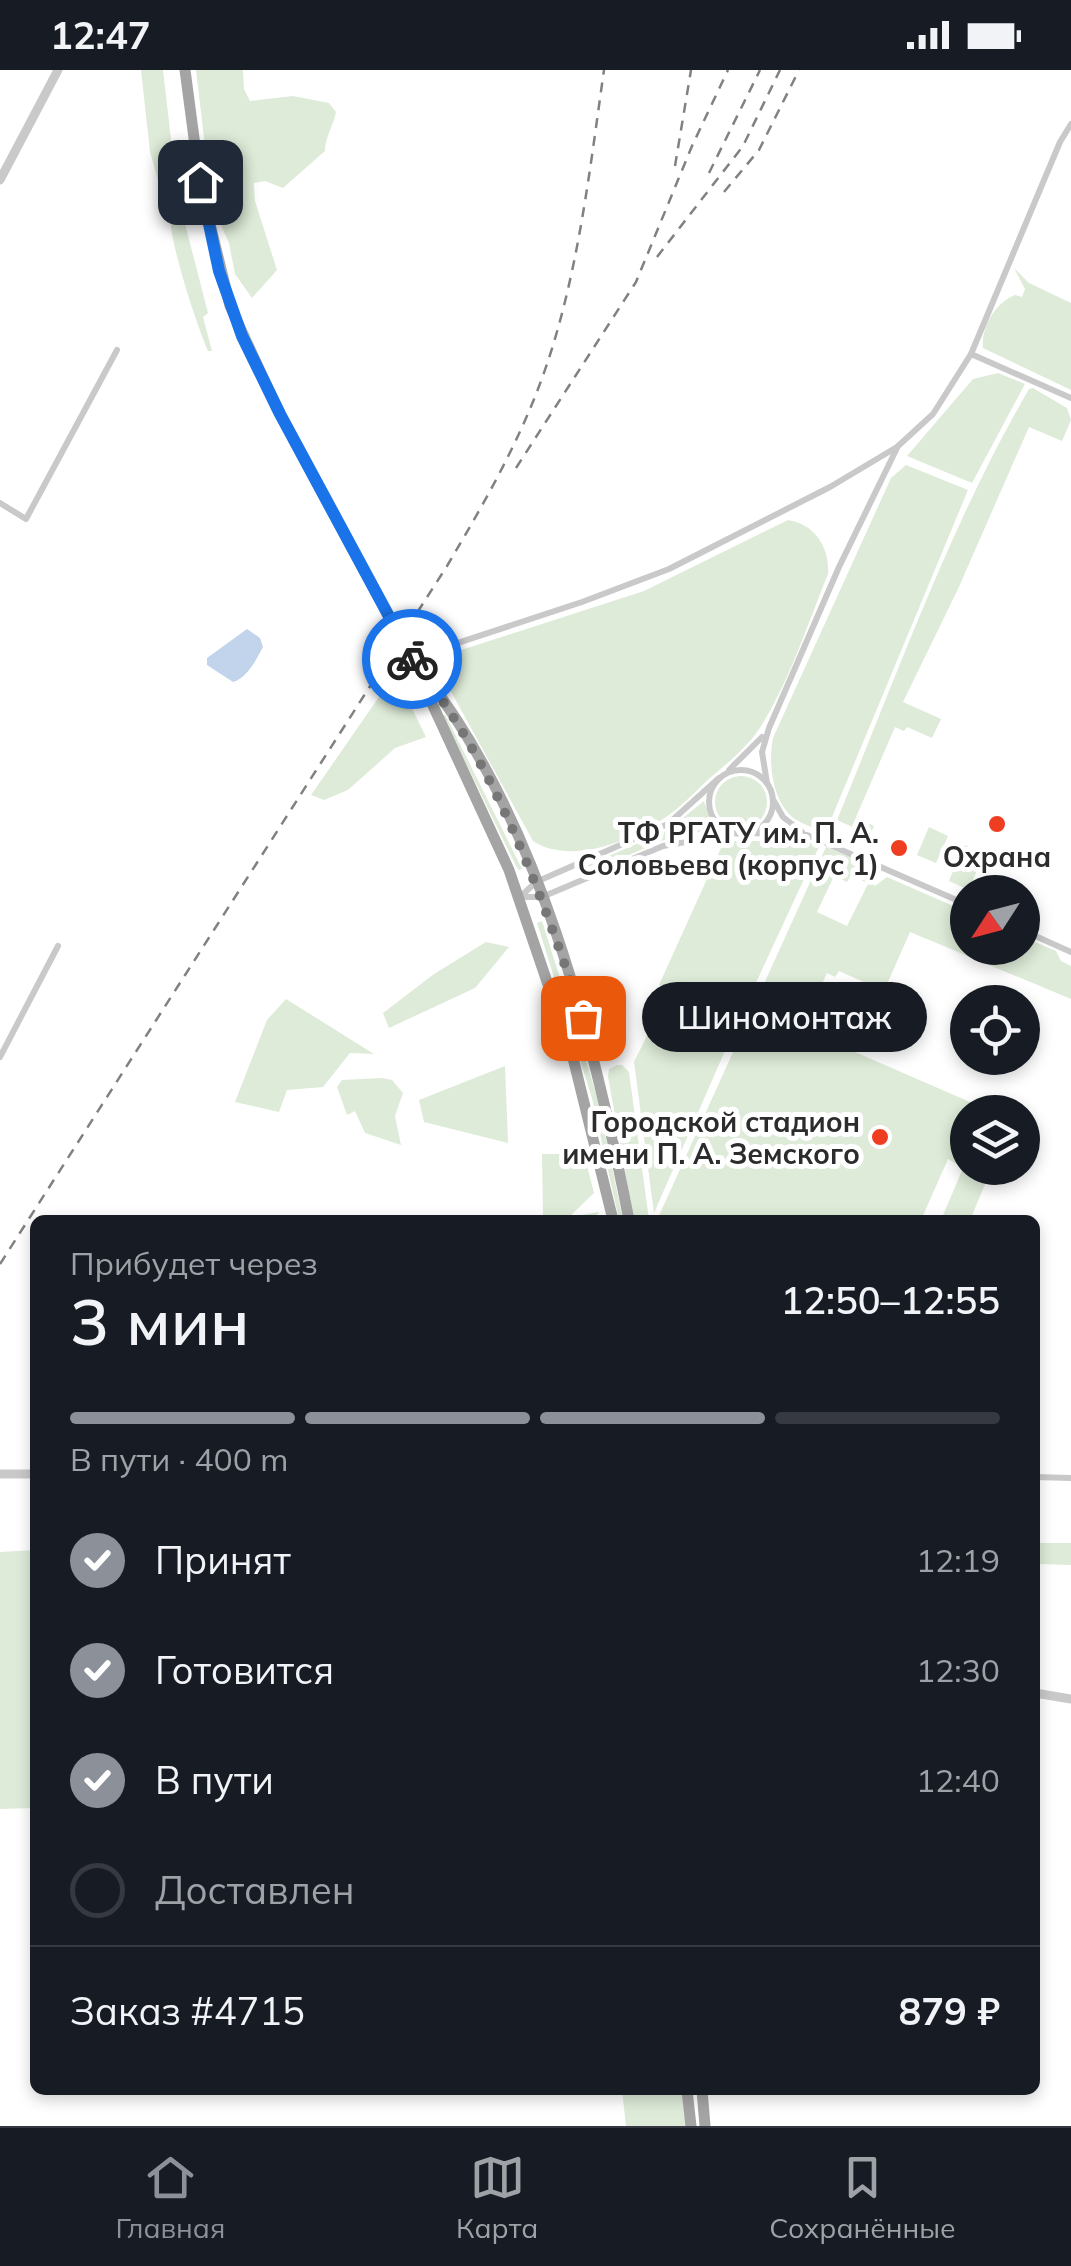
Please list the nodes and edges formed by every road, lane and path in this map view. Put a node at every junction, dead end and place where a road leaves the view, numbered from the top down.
1 (58, 70) edge
2 (186, 70) edge
3 (1071, 124) edge
4 (0, 180) edge
5 (117, 350) dead end
6 (971, 354) junction
7 (1071, 398) edge
8 (897, 447) junction
9 (0, 504) edge
10 (411, 658) junction
11 (768, 728) junction
12 (722, 776) junction
13 (767, 783) junction
14 (772, 795) junction
15 (736, 833) junction
16 (748, 833) junction
17 (807, 835) junction
18 (536, 882) junction
19 (520, 897) junction
20 (542, 897) junction
21 (950, 897) edge
22 (1040, 938) edge
23 (58, 946) dead end
24 (1071, 952) edge
25 (0, 1058) edge
26 (613, 1215) edge
27 (627, 1215) edge
28 (0, 1474) edge
29 (30, 1474) edge
30 (1040, 1477) edge
31 (1071, 1478) edge
32 (1040, 1695) edge
33 (1071, 1699) edge
34 (688, 2095) edge
35 (702, 2095) edge
36 (690, 2126) edge
37 (705, 2126) edge

1 - 4 street
2 - 10 main road
3 - 6 street
5 - 9 street
6 - 7 street
6 - 8 street
8 - 10 street
8 - 11 street
10 - 18 main road
10 - 19 main road
11 - 12 street
11 - 13 street
12 - 13 street
12 - 15 street
12 - 18 street
13 - 14 street
14 - 16 street
14 - 17 street
15 - 16 street
15 - 20 street
16 - 17 street
17 - 21 street
18 - 19 street
18 - 20 main road
19 - 20 street
19 - 26 main road
20 - 27 main road
22 - 24 street
23 - 25 street
28 - 29 street
30 - 31 street
32 - 33 street
34 - 36 main road
35 - 37 main road

